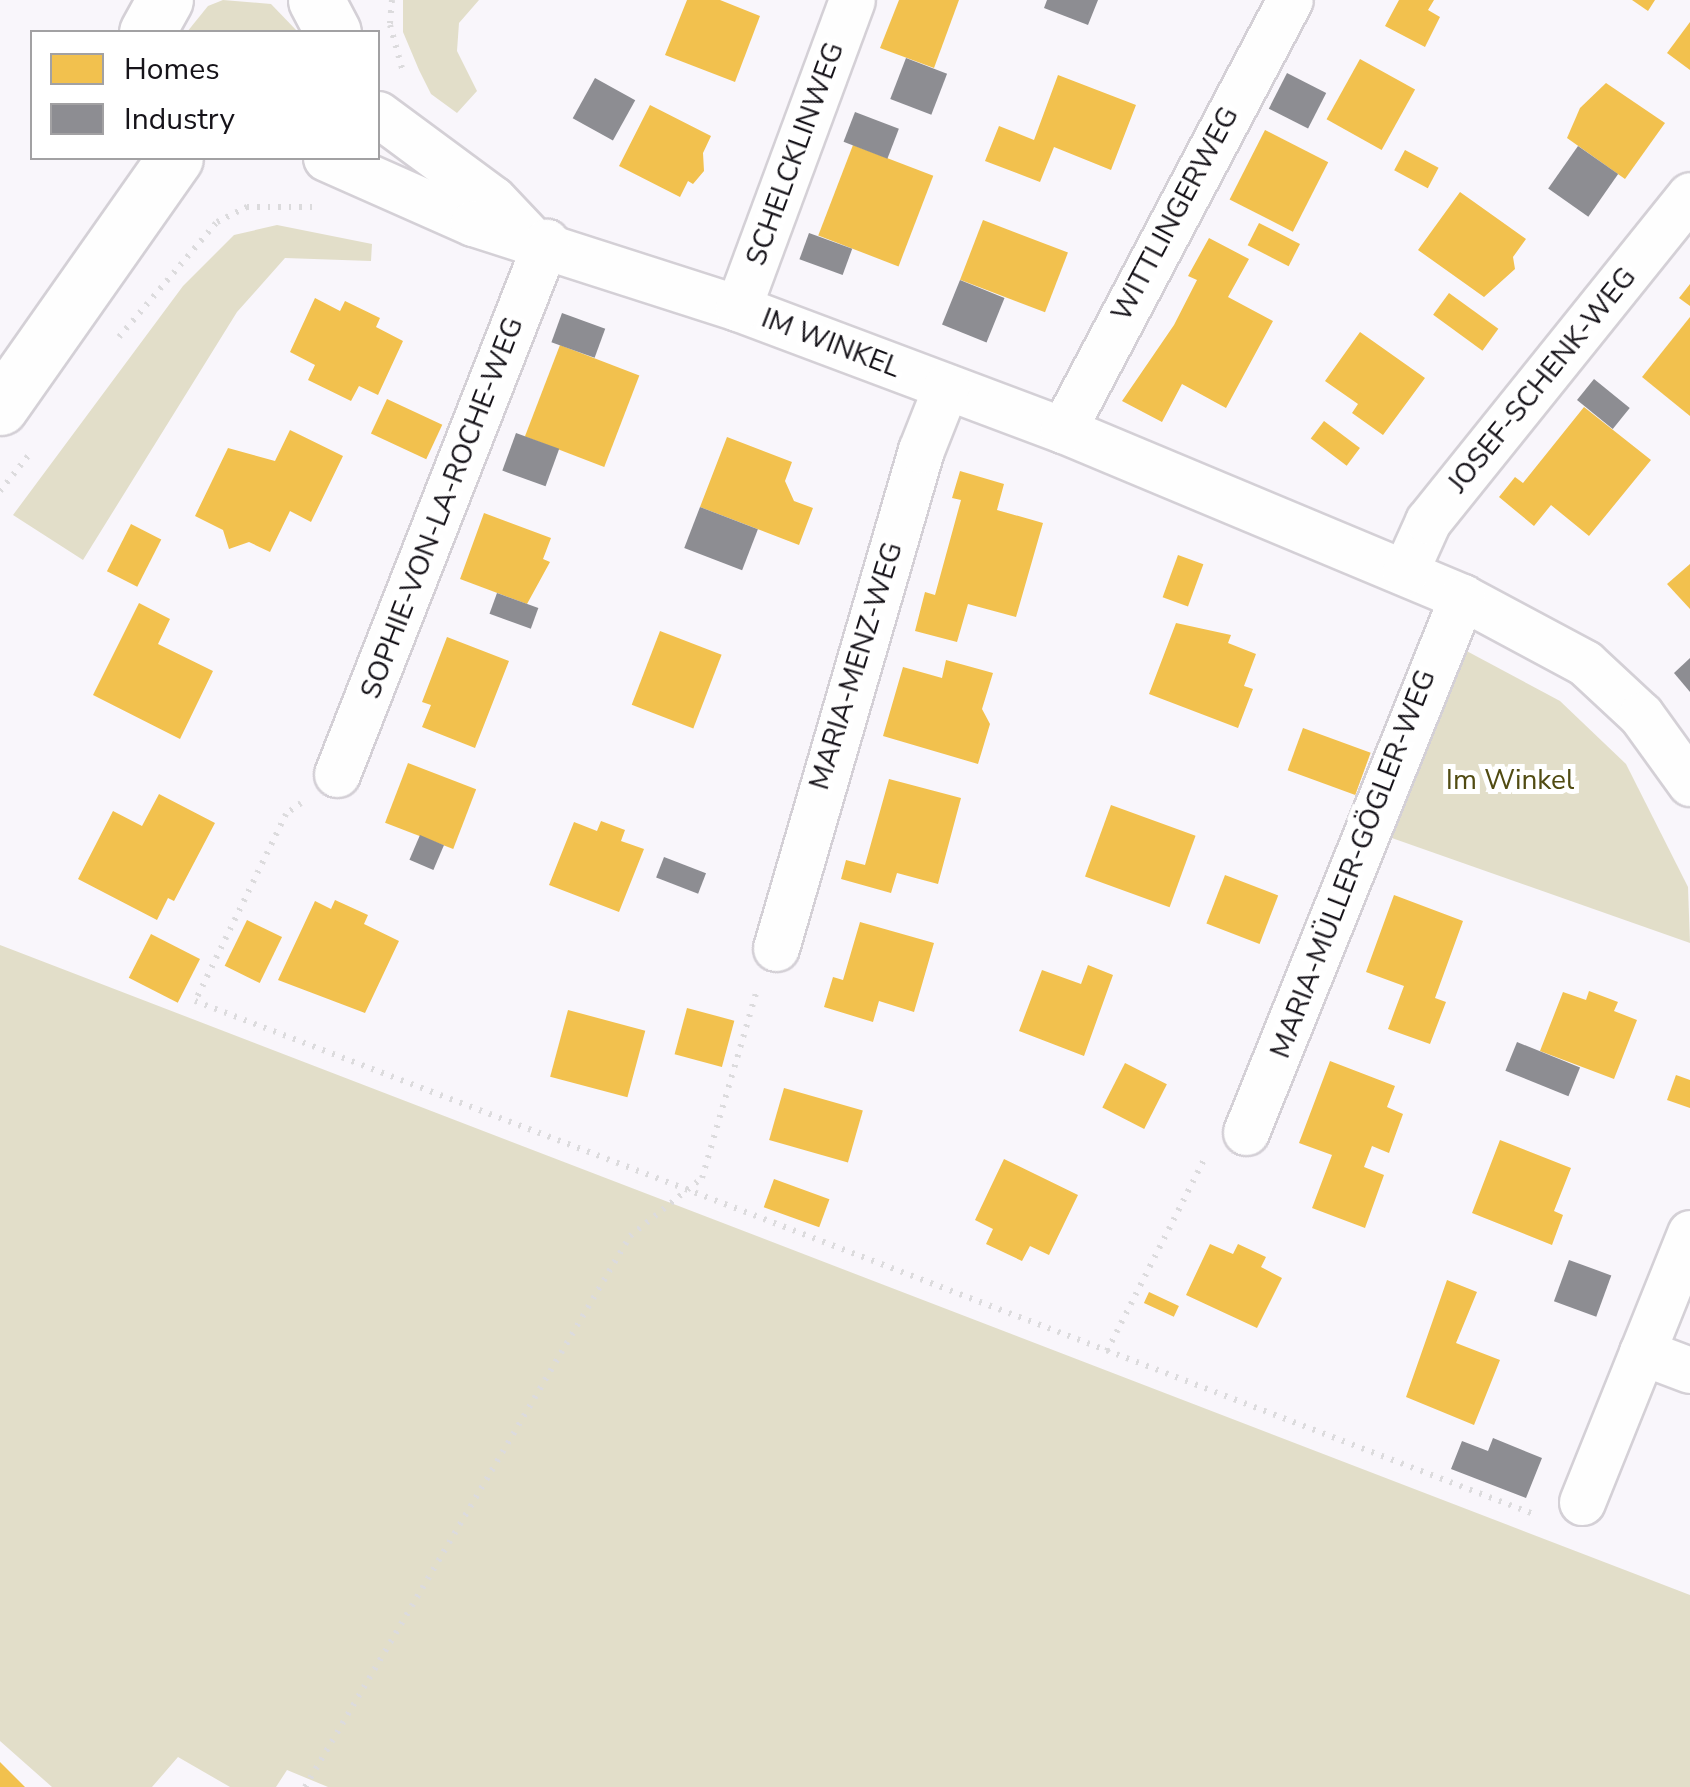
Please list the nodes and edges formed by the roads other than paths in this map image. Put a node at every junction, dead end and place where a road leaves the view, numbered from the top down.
1 (165, 0) edge
2 (316, 0) edge
3 (852, 0) edge
4 (1290, 0) edge
5 (148, 30) edge
6 (331, 30) edge
7 (380, 115) edge
8 (175, 160) edge
9 (331, 160) edge
10 (1690, 195) edge
11 (538, 240) junction
12 (738, 308) junction
13 (946, 388) junction
14 (0, 407) edge
15 (1063, 430) junction
16 (1406, 572) junction
17 (1462, 598) junction
18 (337, 774) road end
19 (1689, 776) edge
20 (776, 948) road end
21 (1246, 1132) road end
22 (1690, 1234) edge
23 (1642, 1352) junction
24 (1690, 1370) edge
25 (1582, 1502) road end

1 - 5 main road
2 - 6 main road
3 - 12 street, SCHELCKLINWEG
4 - 15 street, WITTLINGERWEG
7 - 11 street, IM WINKEL
8 - 14 main road
9 - 11 street, IM WINKEL
10 - 16 street, JOSEF-SCHENK-WEG
11 - 12 street, IM WINKEL
11 - 18 street, SOPHIE-VON-LA-ROCHE-WEG
12 - 13 street, IM WINKEL
13 - 15 street, IM WINKEL
13 - 20 street, MARIA-MENZ-WEG
15 - 16 street, IM WINKEL
16 - 17 street, IM WINKEL
17 - 19 street, IM WINKEL
17 - 21 street, MARIA-MÜLLER-GÖGLER-WEG
22 - 23 street
23 - 24 street
23 - 25 street

